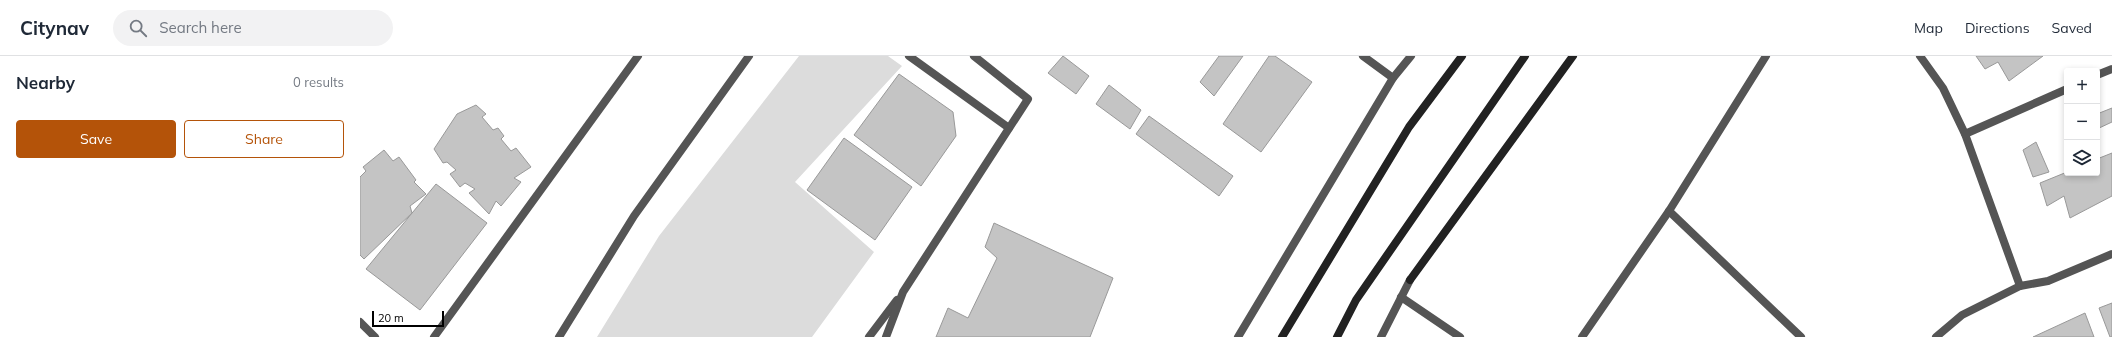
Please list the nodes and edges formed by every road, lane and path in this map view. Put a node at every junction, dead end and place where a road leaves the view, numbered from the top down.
1 (638, 56) edge
2 (749, 56) edge
3 (909, 56) edge
4 (974, 56) edge
5 (1363, 56) edge
6 (1411, 56) edge
7 (1462, 56) edge
8 (1525, 56) edge
9 (1573, 56) edge
10 (1766, 56) edge
11 (1920, 56) edge
12 (2112, 69) edge
13 (2100, 74) edge
14 (1393, 78) junction
15 (2064, 90) edge
16 (1009, 128) junction
17 (1964, 134) junction
18 (1669, 211) junction
19 (2112, 254) edge
20 (1410, 280) joint
21 (2020, 286) junction
22 (904, 292) junction
23 (1401, 297) junction
24 (360, 322) edge
25 (375, 337) edge
26 (434, 337) edge
27 (559, 337) edge
28 (869, 337) edge
29 (886, 337) edge
30 (1238, 337) edge
31 (1282, 337) edge
32 (1337, 337) edge
33 (1380, 337) edge
34 (1460, 337) edge
35 (1582, 337) edge
36 (1801, 337) edge
37 (1936, 337) edge

1 - 26 street
2 - 27 street
3 - 16 street
4 - 16 street
5 - 14 street
6 - 14 street
7 - 31 main road
8 - 32 main road
9 - 20 main road
10 - 18 street
11 - 17 street
12 - 13 street
14 - 30 street
15 - 17 street
16 - 22 street
17 - 21 street
18 - 35 street
18 - 36 street
19 - 21 street
20 - 23 street
21 - 37 street
22 - 28 street
22 - 29 street
23 - 33 street
23 - 34 street
24 - 25 street

